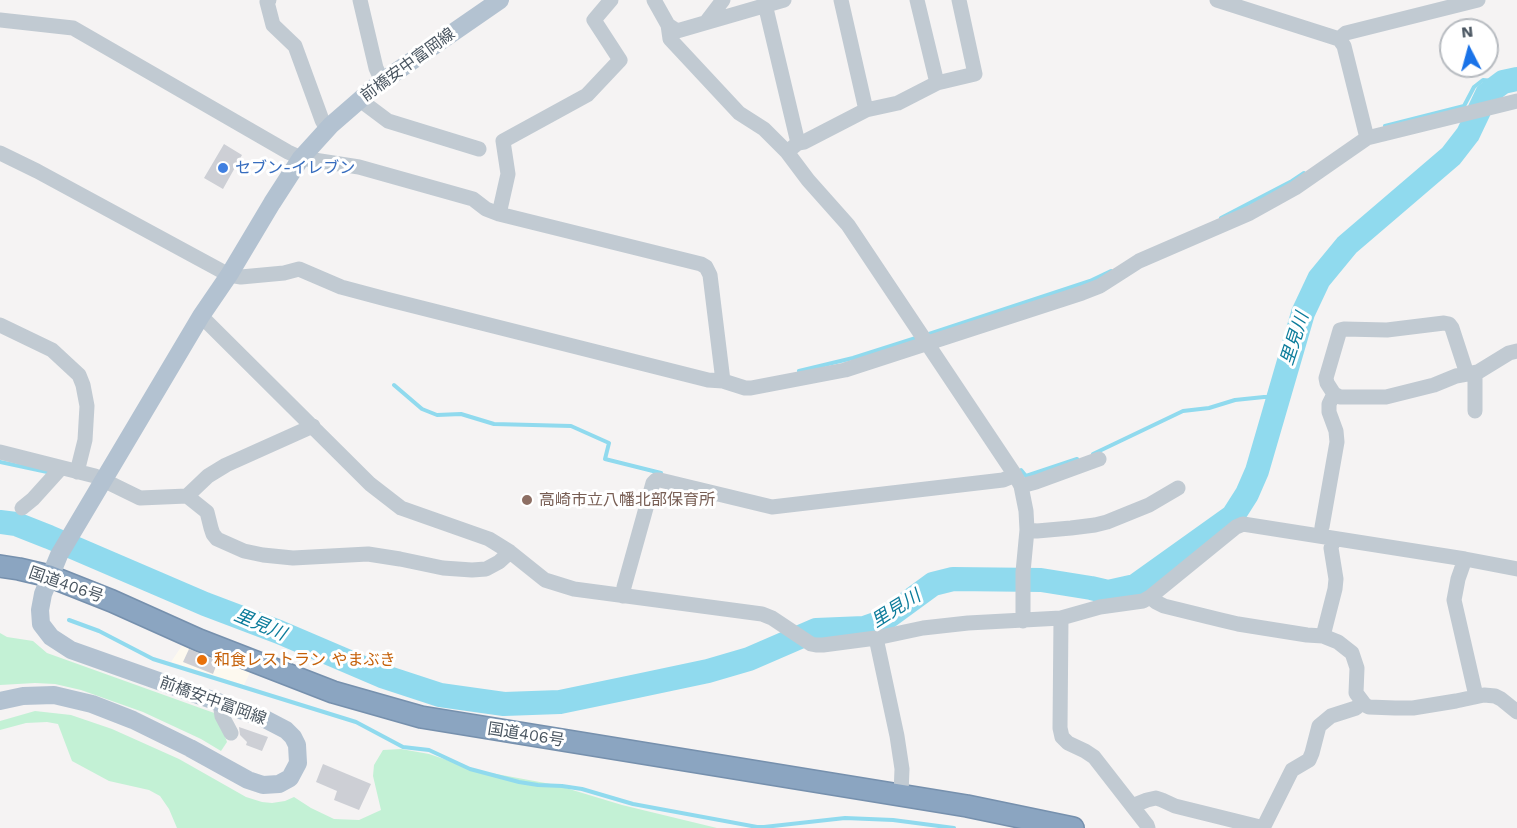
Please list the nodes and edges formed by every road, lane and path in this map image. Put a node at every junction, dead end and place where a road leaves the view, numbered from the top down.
1 (269, 0) edge
2 (360, 0) edge
3 (500, 0) edge
4 (611, 0) edge
5 (654, 0) edge
6 (723, 0) edge
7 (784, 0) edge
8 (841, 0) edge
9 (917, 0) edge
10 (959, 0) edge
11 (1217, 0) edge
12 (1478, 0) edge
13 (765, 3) edge
14 (0, 20) edge
15 (707, 21) junction
16 (668, 25) junction
17 (1339, 39) junction
18 (382, 81) junction
19 (937, 83) junction
20 (360, 100) junction
21 (1517, 101) edge
22 (866, 110) junction
23 (327, 129) junction
24 (1367, 138) junction
25 (792, 147) junction
26 (479, 149) dead end
27 (0, 153) edge
28 (301, 158) junction
29 (499, 214) junction
30 (229, 275) junction
31 (201, 316) junction
32 (0, 325) edge
33 (928, 343) junction
34 (1517, 351) edge
35 (1471, 373) junction
36 (723, 381) junction
37 (1334, 394) junction
38 (1475, 411) dead end
39 (313, 426) junction
40 (0, 452) edge
41 (1099, 459) dead end
42 (61, 468) junction
43 (77, 472) junction
44 (104, 480) junction
45 (1018, 480) junction
46 (1178, 488) dead end
47 (187, 496) junction
48 (22, 508) dead end
49 (1322, 526) dead end
50 (1027, 530) junction
51 (1334, 539) junction
52 (510, 552) junction
53 (1465, 559) junction
54 (0, 566) edge
55 (1517, 569) edge
56 (49, 576) junction
57 (623, 596) junction
58 (1150, 597) junction
59 (1061, 618) junction
60 (1023, 621) junction
61 (1323, 636) junction
62 (876, 638) junction
63 (1476, 696) junction
64 (0, 701) edge
65 (1362, 702) junction
66 (220, 703) junction
67 (1517, 712) edge
68 (231, 733) dead end
69 (901, 794) junction
70 (1132, 806) junction
71 (1073, 828) edge
72 (1148, 828) edge
73 (1263, 828) edge

1 - 23 street
2 - 18 street
3 - 18 main road, 前橋安中富岡線
4 - 29 street
5 - 16 street
6 - 15 street
7 - 13 street
8 - 22 street
9 - 19 street
10 - 19 street
11 - 17 street
12 - 17 street
13 - 15 street
13 - 25 street
14 - 28 street
15 - 16 street
16 - 25 street
17 - 24 street
18 - 20 main road, 前橋安中富岡線
19 - 22 street
20 - 23 main road, 前橋安中富岡線
20 - 26 street
21 - 24 street
22 - 25 street
23 - 28 main road, 前橋安中富岡線
24 - 33 street
25 - 33 street
27 - 30 street
28 - 29 street
28 - 30 main road, 前橋安中富岡線
29 - 36 street
30 - 31 main road, 前橋安中富岡線
30 - 36 street
31 - 39 street
31 - 44 main road, 前橋安中富岡線
32 - 43 street
33 - 36 street
33 - 45 street
34 - 35 street
35 - 37 street
35 - 37 street
35 - 38 street
37 - 49 street
39 - 47 street
39 - 52 street
40 - 42 street
41 - 45 street
42 - 43 street
42 - 48 street
43 - 44 street
44 - 47 street
44 - 56 main road, 前橋安中富岡線
45 - 50 street
45 - 57 street
46 - 50 street
47 - 52 street
50 - 60 street
51 - 53 street
51 - 58 street
51 - 61 street
52 - 57 street
53 - 55 street
53 - 63 street
54 - 56 highway, 国道406号
56 - 66 main road, 前橋安中富岡線
56 - 69 highway, 国道406号
57 - 62 street
58 - 59 street
58 - 61 street
59 - 60 street
59 - 70 street
60 - 62 street
61 - 65 street
62 - 69 street
63 - 65 street
63 - 67 street
64 - 66 main road, 前橋安中富岡線
65 - 73 street
66 - 68 street
69 - 71 highway, 国道406号
70 - 72 street
70 - 73 street

